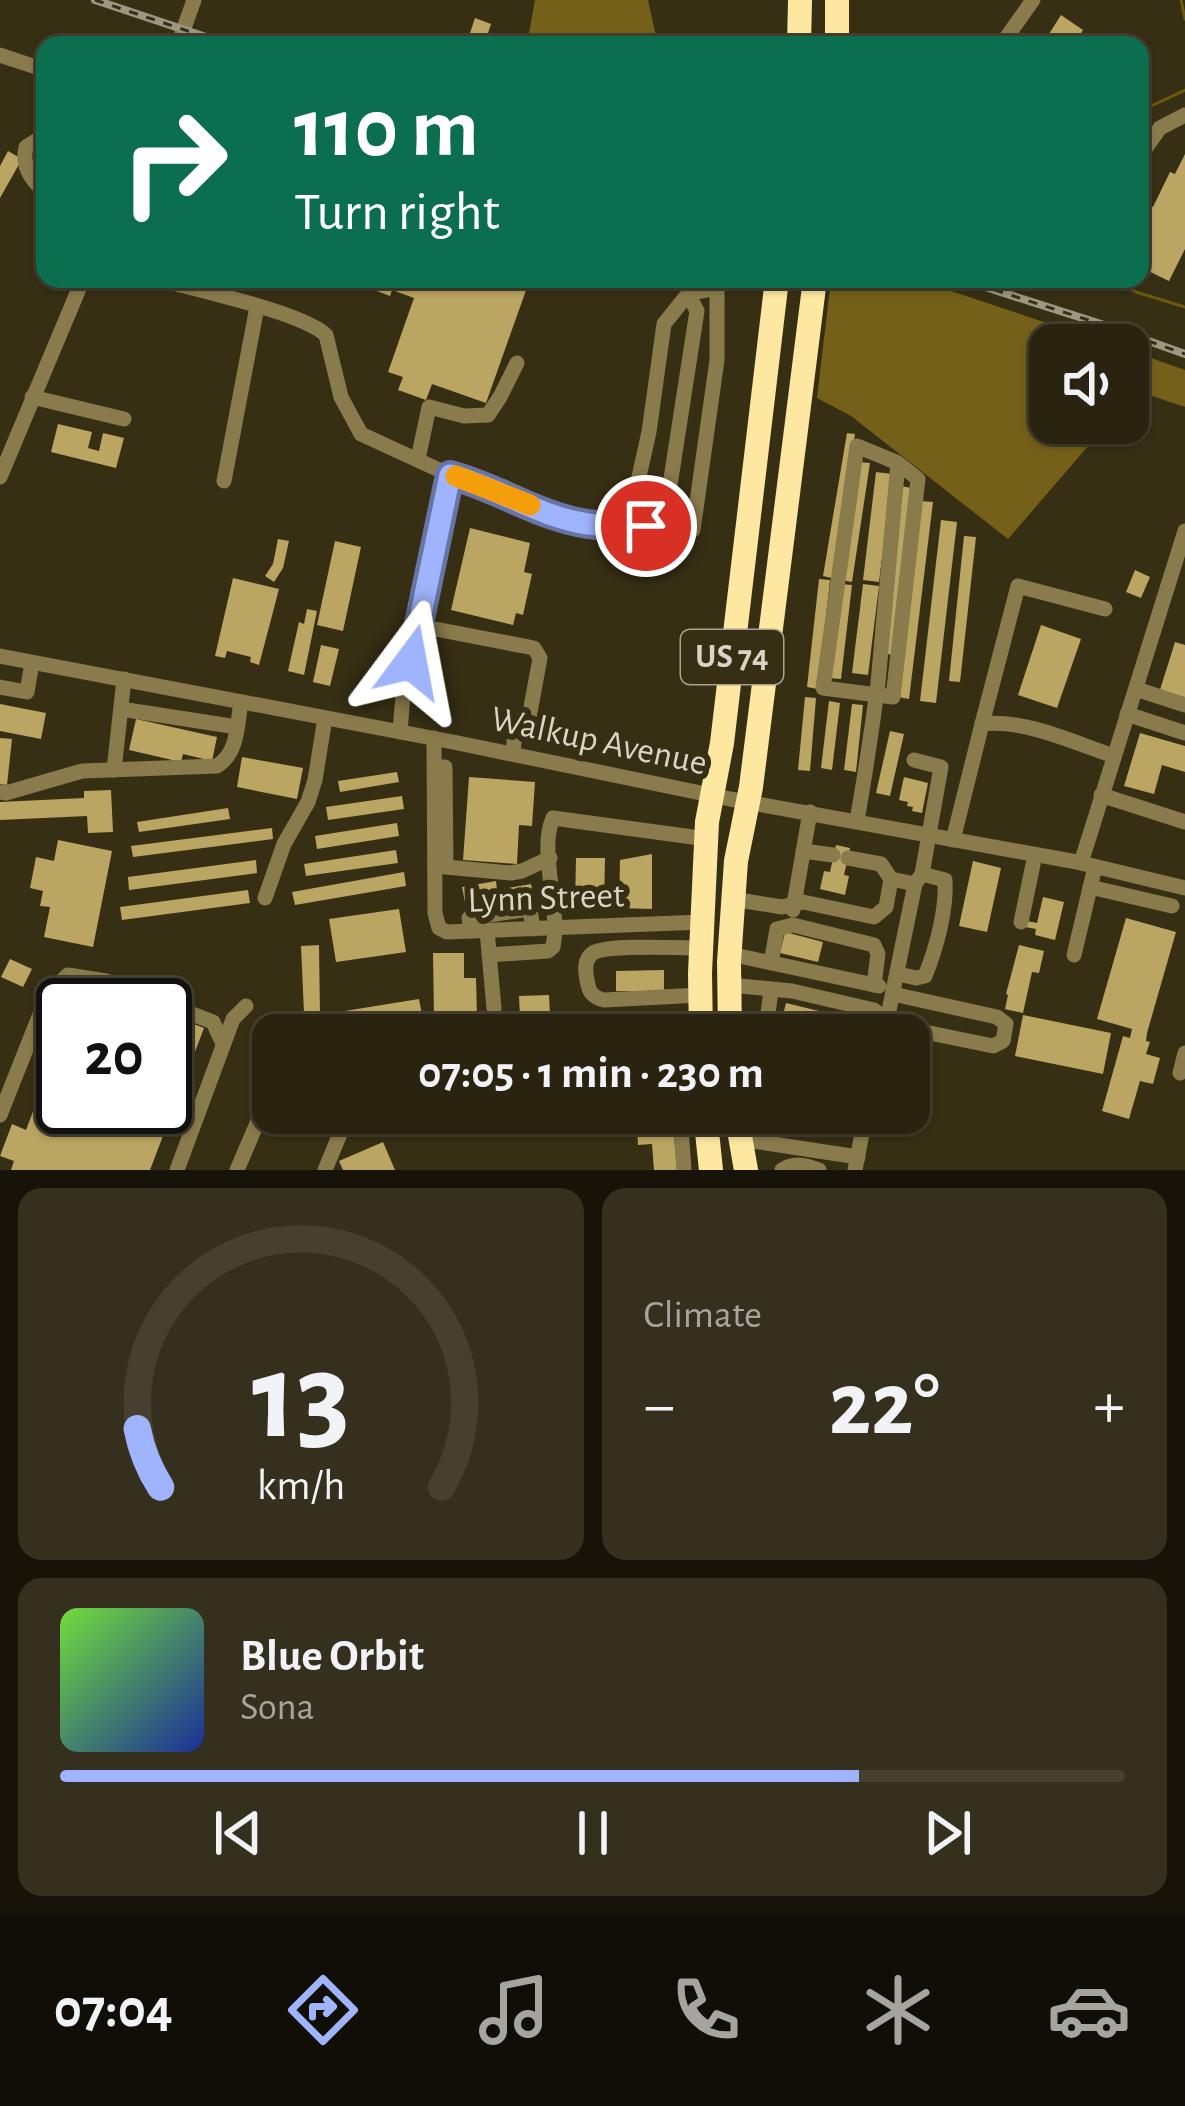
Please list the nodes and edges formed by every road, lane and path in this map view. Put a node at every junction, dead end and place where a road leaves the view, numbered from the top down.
1 (194, 0) edge
2 (800, 0) edge
3 (837, 0) edge
4 (1033, 0) edge
5 (180, 36) edge
6 (799, 36) edge
7 (837, 36) edge
8 (1007, 36) edge
9 (0, 55) edge
10 (36, 67) edge
11 (1185, 115) edge
12 (36, 141) edge
13 (1149, 143) edge
14 (36, 185) edge
15 (79, 288) edge
16 (190, 288) edge
17 (776, 288) edge
18 (814, 288) edge
19 (688, 294) junction
20 (257, 307) junction
21 (517, 363) dead end
22 (657, 385) junction
23 (32, 398) junction
24 (124, 419) dead end
25 (679, 420) junction
26 (418, 459) junction
27 (450, 475) junction
28 (0, 477) edge
29 (224, 481) dead end
30 (628, 526) junction
31 (667, 527) junction
32 (1185, 531) edge
33 (1106, 609) dead end
34 (417, 638) junction
35 (0, 656) edge
36 (32, 663) junction
37 (124, 680) junction
38 (0, 687) edge
39 (1136, 689) junction
40 (877, 695) junction
41 (241, 702) junction
42 (1185, 705) edge
43 (121, 709) junction
44 (1127, 714) junction
45 (325, 718) junction
46 (982, 724) junction
47 (237, 727) junction
48 (400, 732) junction
49 (1185, 733) edge
50 (434, 738) junction
51 (513, 754) junction
52 (1114, 756) junction
53 (914, 760) dead end
54 (114, 770) junction
55 (0, 792) edge
56 (1102, 795) junction
57 (712, 796) junction
58 (748, 802) junction
59 (810, 812) junction
60 (857, 821) junction
61 (1185, 822) edge
62 (929, 836) junction
63 (706, 839) junction
64 (953, 840) junction
65 (803, 851) junction
66 (1035, 855) junction
67 (550, 859) junction
68 (1088, 865) junction
69 (440, 866) junction
70 (891, 879) junction
71 (916, 885) junction
72 (1090, 887) junction
73 (1185, 888) edge
74 (265, 898) dead end
75 (734, 899) junction
76 (793, 905) junction
77 (944, 905) junction
78 (1172, 906) dead end
79 (703, 922) junction
80 (1021, 922) dead end
81 (644, 925) junction
82 (793, 925) junction
83 (907, 927) junction
84 (554, 928) junction
85 (479, 931) junction
86 (937, 933) junction
87 (644, 947) junction
88 (701, 948) junction
89 (730, 954) junction
90 (489, 955) junction
91 (1074, 955) dead end
92 (771, 963) junction
93 (730, 985) junction
94 (874, 985) junction
95 (895, 986) junction
96 (771, 990) junction
97 (246, 1006) dead end
98 (494, 1008) dead end
99 (687, 1014) edge
100 (701, 1014) edge
101 (730, 1014) edge
102 (768, 1014) edge
103 (879, 1014) edge
104 (887, 1014) edge
105 (930, 1037) edge
106 (223, 1044) junction
107 (1185, 1053) edge
108 (1180, 1073) dead end
109 (4, 1091) edge
110 (0, 1114) edge
111 (253, 1134) edge
112 (340, 1134) edge
113 (681, 1134) edge
114 (707, 1134) edge
115 (739, 1134) edge
116 (740, 1139) junction
117 (857, 1163) edge
118 (177, 1170) edge
119 (238, 1170) edge
120 (325, 1170) edge
121 (684, 1170) edge
122 (711, 1170) edge
123 (746, 1170) edge
124 (782, 1170) edge
125 (819, 1170) edge

1 - 5 street
2 - 6 highway
3 - 7 highway
4 - 8 street
9 - 10 street
11 - 13 street
12 - 14 street
15 - 23 street
16 - 20 street
17 - 57 highway, US 74
18 - 58 highway, US 74
19 - 22 street
19 - 25 street
19 - 31 street
20 - 26 street
20 - 29 street
21 - 26 street
22 - 25 street
22 - 30 street
23 - 24 street
23 - 28 street
25 - 31 street
26 - 27 street
27 - 30 street
27 - 34 street
30 - 31 street
32 - 39 street
33 - 46 street
34 - 48 street
34 - 51 street
35 - 36 street, Walkup Avenue
36 - 37 street, Walkup Avenue
36 - 38 street
37 - 41 street, Walkup Avenue
37 - 43 street
39 - 42 street
39 - 44 street
40 - 40 street
40 - 60 street
41 - 45 street, Walkup Avenue
41 - 47 street
43 - 47 street
43 - 54 street
44 - 49 street
44 - 52 street
45 - 48 street, Walkup Avenue
45 - 74 street
46 - 52 street
46 - 64 street
47 - 54 street
48 - 50 street, Walkup Avenue
50 - 51 street, Walkup Avenue
50 - 69 street, Lynn Street
51 - 57 street, Walkup Avenue
52 - 56 street
53 - 62 street
54 - 55 street
56 - 61 street
56 - 68 street
57 - 58 street, Walkup Avenue
57 - 63 highway, US 74
58 - 59 street, Walkup Avenue
58 - 75 highway, US 74
59 - 60 street, Walkup Avenue
59 - 65 street
60 - 62 street, Walkup Avenue
62 - 64 street, Walkup Avenue
62 - 71 street
63 - 67 street
63 - 79 highway, US 74
64 - 66 street, Walkup Avenue
65 - 70 street
65 - 76 street
66 - 68 street, Walkup Avenue
66 - 80 street
67 - 69 street
67 - 84 street
68 - 72 street
68 - 73 street, Walkup Avenue
69 - 85 street, Lynn Street
70 - 71 street
70 - 76 street
71 - 77 street
71 - 77 street
71 - 83 street
72 - 78 street
72 - 91 street
75 - 76 street
75 - 89 highway, US 74
76 - 82 street
77 - 86 street
79 - 81 street, Lynn Street
79 - 88 highway, US 74
81 - 84 street, Lynn Street
81 - 87 street
82 - 92 street
82 - 94 street
83 - 86 street
83 - 95 street
84 - 85 street, Lynn Street
84 - 90 street
85 - 90 street
86 - 95 street
87 - 88 street
87 - 99 street
88 - 100 highway, US 74
89 - 92 street
89 - 93 highway, US 74
90 - 98 street
92 - 94 street
93 - 96 street
93 - 101 highway, US 74
94 - 95 street
95 - 104 street
95 - 105 street
96 - 102 street
96 - 103 street
97 - 106 street
106 - 109 street
106 - 118 street
107 - 108 street
109 - 110 street
111 - 119 street
112 - 120 street
113 - 121 street
114 - 122 highway
115 - 116 highway
116 - 117 street
116 - 123 highway
124 - 125 street

